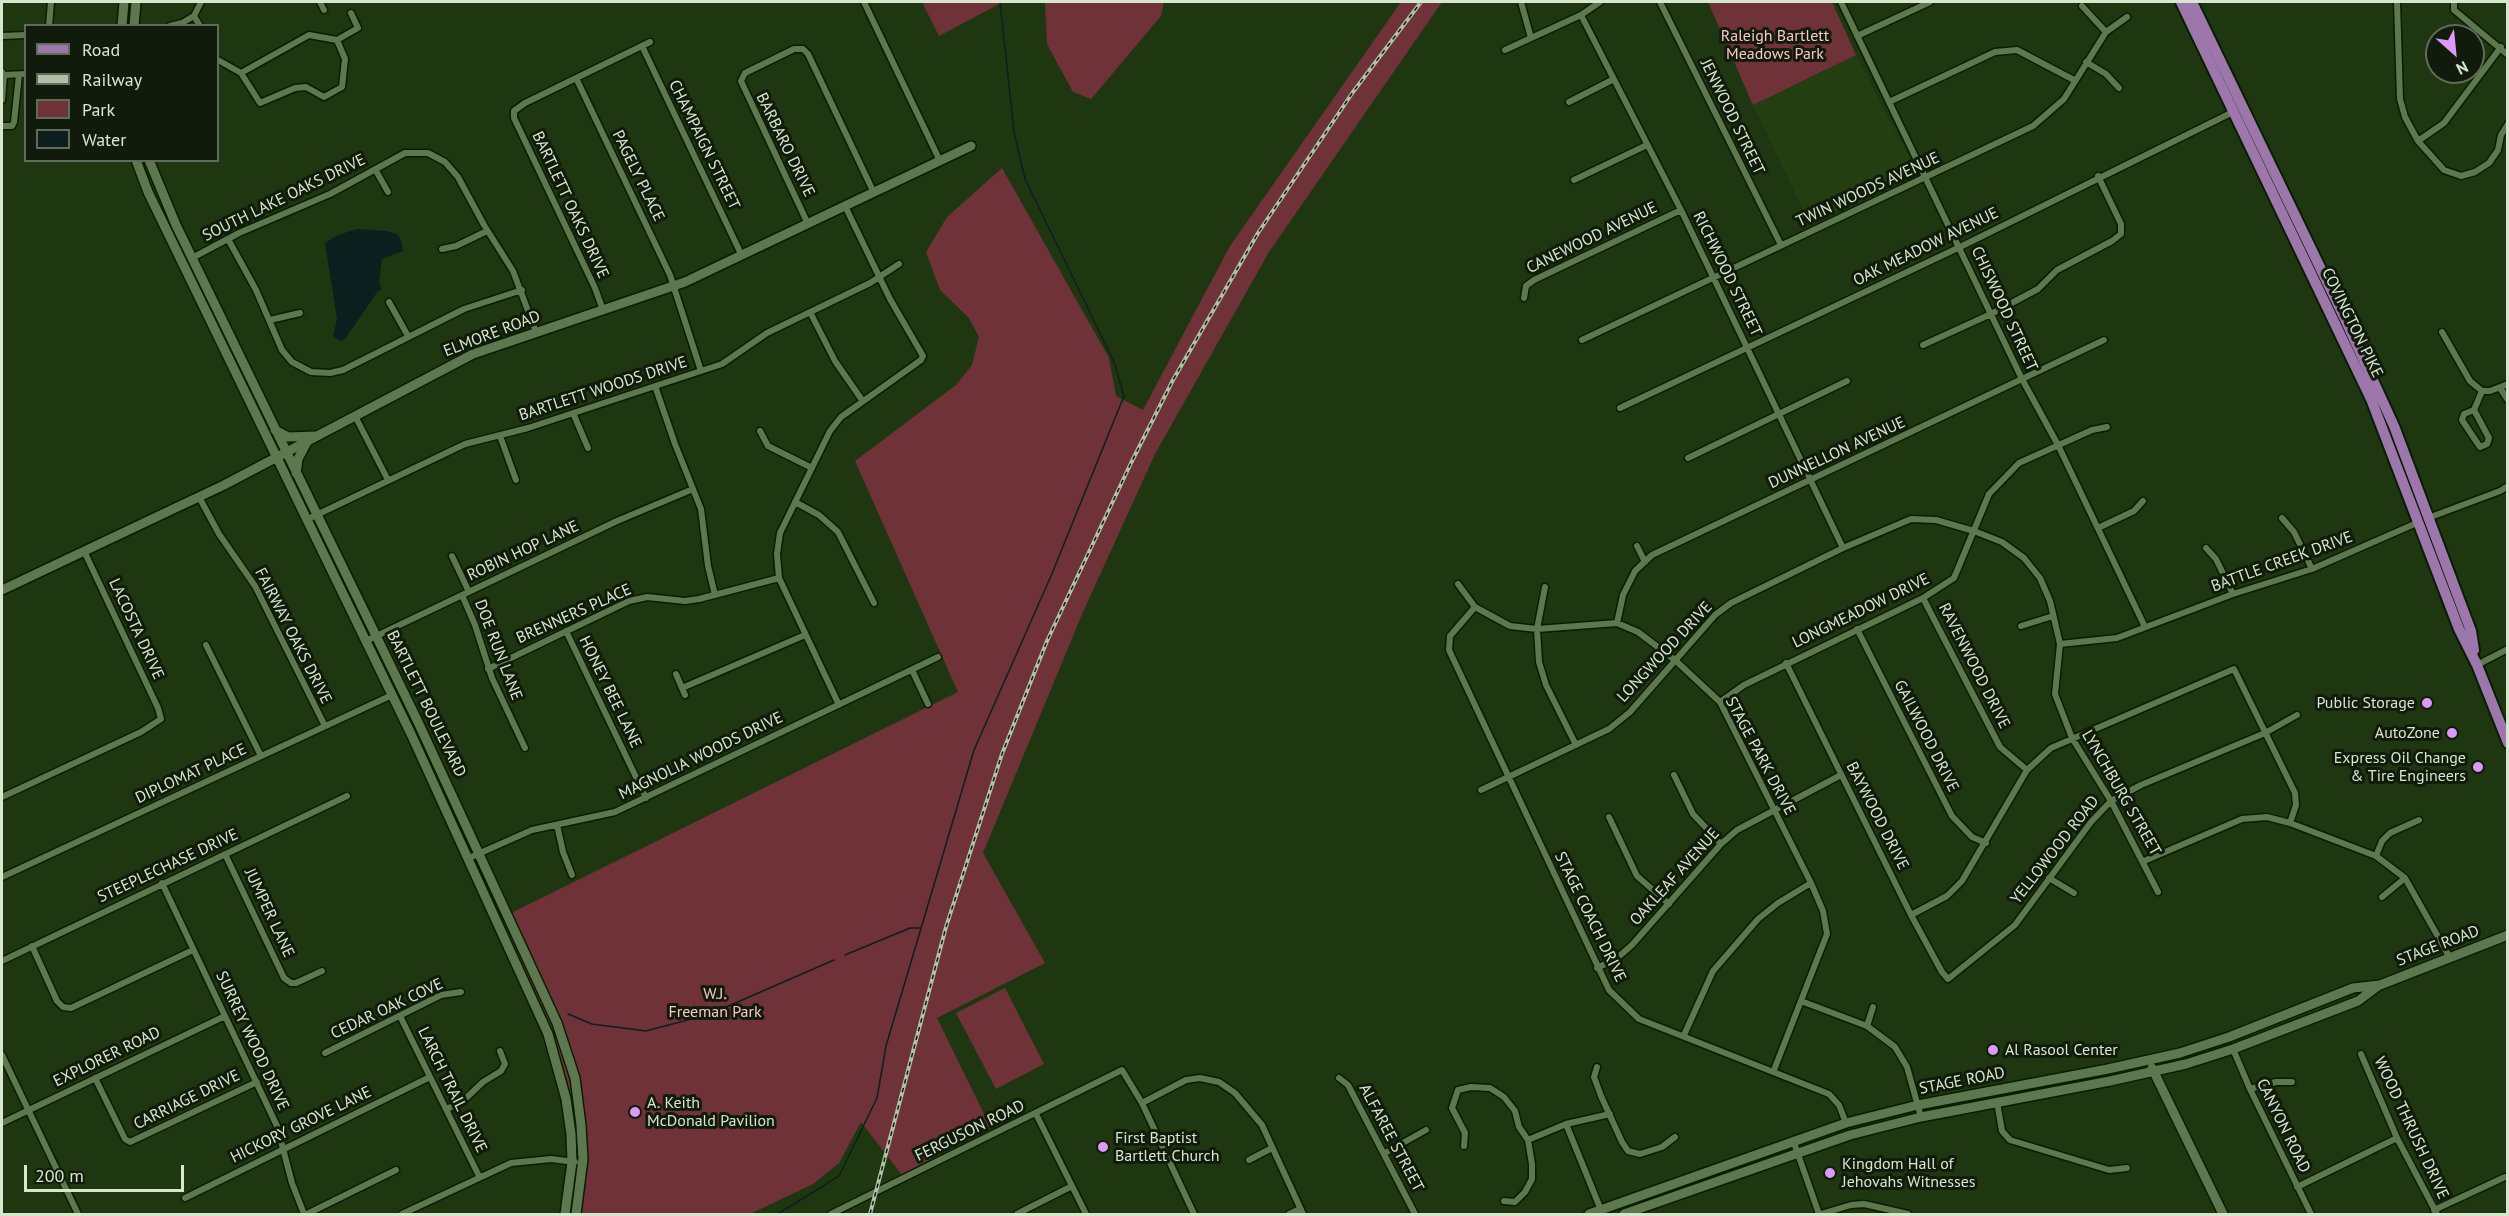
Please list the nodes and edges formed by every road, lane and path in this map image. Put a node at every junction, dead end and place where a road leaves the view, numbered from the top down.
1 (51, 2) edge
2 (124, 2) edge
3 (136, 2) edge
4 (201, 2) edge
5 (320, 2) edge
6 (864, 2) edge
7 (1521, 2) edge
8 (1600, 2) edge
9 (1660, 2) edge
10 (1841, 2) edge
11 (1930, 2) edge
12 (2181, 2) edge
13 (2192, 2) edge
14 (2397, 2) edge
15 (2454, 2) edge
16 (1921, 3) edge
17 (2082, 6) dead end
18 (324, 10) dead end
19 (351, 13) dead end
20 (1581, 15) junction
21 (194, 16) junction
22 (2127, 17) dead end
23 (49, 24) edge
24 (122, 24) edge
25 (134, 24) edge
26 (176, 24) edge
27 (199, 24) edge
28 (2106, 32) junction
29 (24, 35) edge
30 (2, 36) edge
31 (1857, 36) junction
32 (1531, 38) junction
33 (337, 40) junction
34 (650, 42) dead end
35 (642, 46) junction
36 (2500, 47) junction
37 (1505, 50) dead end
38 (2508, 55) edge
39 (219, 61) edge
40 (2086, 62) junction
41 (241, 73) junction
42 (3, 74) edge
43 (22, 74) edge
44 (576, 78) junction
45 (1614, 79) junction
46 (2074, 80) junction
47 (2119, 87) dead end
48 (2, 100) edge
49 (1569, 102) dead end
50 (1889, 102) junction
51 (2238, 109) junction
52 (2508, 124) edge
53 (2, 126) edge
54 (2418, 141) junction
55 (1647, 145) junction
56 (971, 146) dead end
57 (940, 161) junction
58 (137, 162) edge
59 (150, 162) edge
60 (375, 169) junction
61 (2098, 176) junction
62 (1926, 178) junction
63 (1574, 180) dead end
64 (159, 187) junction
65 (148, 192) junction
66 (388, 192) dead end
67 (874, 193) junction
68 (845, 206) junction
69 (1681, 210) junction
70 (808, 224) junction
71 (488, 231) junction
72 (228, 239) junction
73 (1781, 245) junction
74 (1960, 247) junction
75 (442, 249) dead end
76 (742, 256) junction
77 (192, 258) junction
78 (899, 264) dead end
79 (880, 276) junction
80 (1714, 278) junction
81 (674, 286) junction
82 (522, 290) junction
83 (1524, 298) dead end
84 (389, 302) dead end
85 (603, 310) junction
86 (810, 312) junction
87 (300, 313) dead end
88 (1991, 314) junction
89 (270, 320) junction
90 (536, 332) junction
91 (2442, 332) dead end
92 (408, 336) junction
93 (231, 339) junction
94 (1582, 340) dead end
95 (2104, 340) dead end
96 (221, 344) junction
97 (1923, 345) dead end
98 (1747, 347) junction
99 (701, 371) junction
100 (2022, 379) junction
101 (1847, 381) dead end
102 (655, 386) junction
103 (2505, 387) edge
104 (2482, 391) junction
105 (862, 400) junction
106 (2508, 400) edge
107 (1620, 408) dead end
108 (2474, 410) junction
109 (573, 413) junction
110 (1778, 415) junction
111 (355, 416) junction
112 (2107, 427) dead end
113 (275, 430) junction
114 (760, 431) dead end
115 (320, 436) junction
116 (500, 436) junction
117 (308, 441) junction
118 (2058, 445) junction
119 (588, 448) dead end
120 (286, 452) junction
121 (275, 458) junction
122 (1688, 458) dead end
123 (812, 468) junction
124 (297, 473) junction
125 (388, 480) junction
126 (516, 480) dead end
127 (1810, 481) junction
128 (2508, 486) edge
129 (693, 489) junction
130 (199, 497) junction
131 (2143, 501) dead end
132 (795, 502) junction
133 (316, 515) junction
134 (2282, 518) dead end
135 (306, 520) junction
136 (2425, 520) junction
137 (2098, 528) junction
138 (1974, 531) junction
139 (1637, 546) dead end
140 (1843, 548) junction
141 (2206, 548) dead end
142 (84, 551) junction
143 (452, 556) dead end
144 (1645, 562) junction
145 (2312, 569) junction
146 (779, 578) junction
147 (1458, 584) dead end
148 (1545, 587) dead end
149 (2, 590) edge
150 (465, 593) junction
151 (2233, 594) junction
152 (715, 595) junction
153 (1923, 598) junction
154 (874, 603) dead end
155 (1475, 607) junction
156 (2053, 616) junction
157 (1617, 623) junction
158 (2021, 626) dead end
159 (2145, 627) junction
160 (1857, 628) junction
161 (1537, 629) junction
162 (566, 631) junction
163 (805, 634) junction
164 (376, 636) junction
165 (366, 641) junction
166 (2060, 644) junction
167 (206, 645) dead end
168 (2508, 650) edge
169 (938, 657) dead end
170 (1675, 660) junction
171 (1786, 663) junction
172 (2477, 665) junction
173 (488, 669) junction
174 (912, 670) junction
175 (676, 674) dead end
176 (392, 694) junction
177 (1720, 702) junction
178 (928, 704) dead end
179 (839, 705) junction
180 (2296, 715) dead end
181 (325, 726) junction
182 (2265, 733) junction
183 (2072, 738) junction
184 (2508, 743) edge
185 (1576, 745) junction
186 (525, 748) dead end
187 (261, 756) junction
188 (2027, 770) junction
189 (1674, 775) dead end
190 (1841, 775) junction
191 (1507, 778) junction
192 (1481, 790) dead end
193 (347, 796) dead end
194 (2, 798) edge
195 (646, 798) junction
196 (2111, 801) junction
197 (1774, 809) junction
198 (1609, 817) dead end
199 (2419, 820) dead end
200 (2290, 823) junction
201 (557, 825) junction
202 (1986, 843) junction
203 (1721, 844) junction
204 (480, 853) junction
205 (225, 854) junction
206 (2376, 856) junction
207 (469, 858) junction
208 (2144, 861) junction
209 (572, 875) dead end
210 (2, 878) edge
211 (2049, 878) junction
212 (2405, 878) junction
213 (1811, 883) junction
214 (162, 884) junction
215 (2158, 892) dead end
216 (2074, 893) dead end
217 (2382, 897) dead end
218 (1669, 904) junction
219 (1911, 915) junction
220 (2508, 935) edge
221 (32, 946) junction
222 (193, 950) junction
223 (2450, 958) junction
224 (2, 961) edge
225 (1597, 968) junction
226 (322, 971) dead end
227 (1948, 979) joint
228 (2380, 985) junction
229 (461, 992) dead end
230 (1801, 1001) junction
231 (1873, 1007) dead end
232 (225, 1016) junction
233 (400, 1016) junction
234 (1867, 1026) junction
235 (1684, 1035) junction
236 (2233, 1049) junction
237 (500, 1051) dead end
238 (325, 1053) dead end
239 (2361, 1054) dead end
240 (2, 1055) edge
241 (2150, 1060) junction
242 (1597, 1067) dead end
243 (1774, 1070) junction
244 (2152, 1073) junction
245 (430, 1077) junction
246 (95, 1078) junction
247 (1339, 1078) dead end
248 (257, 1082) junction
249 (2292, 1082) dead end
250 (2250, 1089) junction
251 (1997, 1102) junction
252 (1142, 1103) junction
253 (1918, 1105) junction
254 (447, 1109) junction
255 (29, 1110) junction
256 (1036, 1114) junction
257 (1610, 1114) junction
258 (1921, 1117) junction
259 (2, 1123) edge
260 (1846, 1123) junction
261 (1566, 1124) junction
262 (1426, 1130) dead end
263 (1675, 1137) dead end
264 (2397, 1138) junction
265 (1528, 1140) junction
266 (1793, 1140) junction
267 (1464, 1146) dead end
268 (1272, 1148) junction
269 (284, 1149) junction
270 (1797, 1152) junction
271 (1384, 1153) junction
272 (1249, 1160) dead end
273 (572, 1162) junction
274 (583, 1162) junction
275 (2127, 1168) dead end
276 (396, 1170) dead end
277 (479, 1176) junction
278 (2505, 1177) dead end
279 (1072, 1186) junction
280 (2297, 1187) junction
281 (185, 1198) dead end
282 (1504, 1201) dead end
283 (1302, 1212) edge
284 (1602, 1212) edge
285 (2435, 1212) edge
286 (78, 1215) edge
287 (306, 1215) edge
288 (402, 1215) edge
289 (565, 1215) edge
290 (576, 1215) edge
291 (831, 1215) edge
292 (1017, 1215) edge
293 (1086, 1215) edge
294 (1194, 1215) edge
295 (1288, 1215) edge
296 (1415, 1215) edge
297 (1589, 1215) edge
298 (1624, 1215) edge
299 (1820, 1215) edge
300 (1908, 1215) edge
301 (2223, 1215) edge
302 (2311, 1215) edge

1 - 23 street
2 - 24 main road
3 - 25 main road
4 - 21 street
5 - 18 street
6 - 57 street
7 - 32 street
8 - 20 street
9 - 73 street, JENWOOD STREET
10 - 31 street, CHISWOOD STREET
11 - 16 street
12 - 51 main road, COVINGTON PIKE
13 - 51 main road, COVINGTON PIKE
14 - 54 street
15 - 36 street
16 - 31 street
17 - 28 street
19 - 33 street
20 - 32 street
20 - 45 street, RICHWOOD STREET
21 - 26 street
21 - 27 street
22 - 28 street, TWIN WOODS AVENUE
28 - 40 street, TWIN WOODS AVENUE
29 - 30 street
31 - 50 street, CHISWOOD STREET
32 - 37 street
33 - 41 street
33 - 41 street
34 - 35 street
35 - 44 street
35 - 76 street, CHAMPAIGN STREET
36 - 38 street
36 - 54 street
39 - 41 street
40 - 46 street, TWIN WOODS AVENUE
40 - 47 street
42 - 43 street
42 - 48 street
43 - 53 street
44 - 81 street, PAGELY PLACE
44 - 85 street, BARTLETT OAKS DRIVE
45 - 49 street
45 - 55 street, RICHWOOD STREET
46 - 50 street
46 - 62 street, TWIN WOODS AVENUE
50 - 62 street, CHISWOOD STREET
51 - 61 street, OAK MEADOW AVENUE
51 - 136 main road, COVINGTON PIKE
52 - 54 street
55 - 63 street
55 - 69 street, RICHWOOD STREET
56 - 57 main road, ELMORE ROAD
57 - 67 main road, ELMORE ROAD
58 - 65 main road, BARTLETT BOULEVARD
59 - 64 main road, BARTLETT BOULEVARD
60 - 66 street
60 - 71 street, SOUTH LAKE OAKS DRIVE
60 - 72 street, SOUTH LAKE OAKS DRIVE
61 - 74 street, OAK MEADOW AVENUE
61 - 88 street
62 - 73 street, TWIN WOODS AVENUE
62 - 74 street, CHISWOOD STREET
64 - 65 main road
64 - 77 main road, BARTLETT BOULEVARD
65 - 96 main road, BARTLETT BOULEVARD
67 - 68 main road, ELMORE ROAD
67 - 70 street, BARBARO DRIVE
68 - 70 main road, ELMORE ROAD
68 - 79 street
69 - 80 street, RICHWOOD STREET
69 - 83 street, CANEWOOD AVENUE
70 - 76 main road, ELMORE ROAD
71 - 75 street
71 - 82 street
72 - 77 street, SOUTH LAKE OAKS DRIVE
72 - 89 street
73 - 80 street, TWIN WOODS AVENUE
74 - 88 street, CHISWOOD STREET
74 - 98 street, OAK MEADOW AVENUE
76 - 81 main road, ELMORE ROAD
77 - 93 main road, BARTLETT BOULEVARD
78 - 79 street, BARTLETT WOODS DRIVE
79 - 86 street, BARTLETT WOODS DRIVE
79 - 105 street
80 - 94 street, TWIN WOODS AVENUE
80 - 98 street, RICHWOOD STREET
81 - 85 main road, ELMORE ROAD
81 - 99 street, PAGELY PLACE
82 - 90 street
82 - 92 street
84 - 92 street
85 - 90 main road, ELMORE ROAD
86 - 99 street, BARTLETT WOODS DRIVE
86 - 105 street
87 - 89 street
88 - 97 street
88 - 100 street, CHISWOOD STREET
89 - 92 street
90 - 111 main road, ELMORE ROAD
91 - 104 street
93 - 96 main road
93 - 113 main road, BARTLETT BOULEVARD
95 - 100 street, DUNNELLON AVENUE
96 - 121 main road, BARTLETT BOULEVARD
98 - 107 street, OAK MEADOW AVENUE
98 - 110 street, RICHWOOD STREET
99 - 102 street, BARTLETT WOODS DRIVE
100 - 118 street, CHISWOOD STREET
100 - 127 street, DUNNELLON AVENUE
101 - 110 street
102 - 109 street, BARTLETT WOODS DRIVE
102 - 129 street
103 - 104 street
103 - 106 street
104 - 108 street
105 - 123 street
108 - 108 street
109 - 116 street, BARTLETT WOODS DRIVE
109 - 119 street
110 - 122 street
110 - 127 street, RICHWOOD STREET
111 - 115 main road, ELMORE ROAD
111 - 125 street
112 - 118 street, LONGMEADOW DRIVE
113 - 115 main road
113 - 120 main road, BARTLETT BOULEVARD
114 - 123 street
115 - 117 main road, ELMORE ROAD
116 - 125 street, BARTLETT WOODS DRIVE
116 - 126 street
117 - 120 main road, ELMORE ROAD
117 - 124 main road
118 - 137 street, CHISWOOD STREET
118 - 138 street, LONGMEADOW DRIVE
120 - 121 main road, ELMORE ROAD
120 - 124 main road, BARTLETT BOULEVARD
121 - 130 main road, ELMORE ROAD
121 - 135 main road, BARTLETT BOULEVARD
123 - 132 street
124 - 133 main road, BARTLETT BOULEVARD
125 - 133 street, BARTLETT WOODS DRIVE
127 - 140 street, RICHWOOD STREET
127 - 144 street, DUNNELLON AVENUE
128 - 136 street, BATTLE CREEK DRIVE
129 - 150 street, ROBIN HOP LANE
129 - 152 street
130 - 142 main road, ELMORE ROAD
130 - 181 street, FAIRWAY OAKS DRIVE
131 - 137 street
132 - 146 street
132 - 154 street
133 - 135 street, BARTLETT WOODS DRIVE
133 - 164 main road, BARTLETT BOULEVARD
134 - 145 street
135 - 165 main road, BARTLETT BOULEVARD
136 - 145 street, BATTLE CREEK DRIVE
136 - 172 main road, COVINGTON PIKE
137 - 159 street, CHISWOOD STREET
138 - 140 street, LONGWOOD DRIVE
138 - 153 street, LONGMEADOW DRIVE
138 - 156 street, LYNCHBURG STREET
139 - 144 street
140 - 170 street, LONGWOOD DRIVE
141 - 151 street
142 - 149 main road, ELMORE ROAD
142 - 194 street, LACOSTA DRIVE
143 - 150 street, DOE RUN LANE
144 - 157 street, DUNNELLON AVENUE
145 - 151 street, BATTLE CREEK DRIVE
146 - 152 street, BRENNERS PLACE
146 - 163 street
147 - 155 street
148 - 161 street
150 - 164 street, ROBIN HOP LANE
150 - 173 street, DOE RUN LANE
151 - 159 street, BATTLE CREEK DRIVE
152 - 162 street, BRENNERS PLACE
153 - 160 street, LONGMEADOW DRIVE
153 - 188 street, RAVENWOOD DRIVE
155 - 161 street
155 - 191 street, STAGE COACH DRIVE
156 - 158 street
156 - 166 street, LYNCHBURG STREET
157 - 161 street
157 - 170 street, STAGE PARK DRIVE
159 - 166 street, BATTLE CREEK DRIVE
160 - 171 street, LONGMEADOW DRIVE
160 - 202 street, GAILWOOD DRIVE
161 - 185 street
162 - 173 street, BRENNERS PLACE
162 - 195 street, HONEY BEE LANE
163 - 175 street
163 - 179 street
164 - 165 street, ROBIN HOP LANE
164 - 204 main road, BARTLETT BOULEVARD
165 - 176 main road, BARTLETT BOULEVARD
166 - 183 street, LYNCHBURG STREET
167 - 187 street
168 - 172 street
169 - 174 street, MAGNOLIA WOODS DRIVE
170 - 177 street, STAGE PARK DRIVE
170 - 185 street, LONGWOOD DRIVE
171 - 177 street, LONGMEADOW DRIVE
171 - 190 street, BAYWOOD DRIVE
172 - 184 main road, COVINGTON PIKE
173 - 186 street, DOE RUN LANE
174 - 178 street
174 - 179 street, MAGNOLIA WOODS DRIVE
176 - 181 street, DIPLOMAT PLACE
176 - 207 main road, BARTLETT BOULEVARD
177 - 197 street, STAGE PARK DRIVE
179 - 195 street, MAGNOLIA WOODS DRIVE
180 - 182 street, YELLOWOOD ROAD
181 - 187 street, DIPLOMAT PLACE
182 - 183 street
182 - 196 street, YELLOWOOD ROAD
182 - 200 street
183 - 188 street
183 - 196 street, LYNCHBURG STREET
185 - 191 street, LONGWOOD DRIVE
187 - 210 street, DIPLOMAT PLACE
188 - 202 street
189 - 203 street
190 - 197 street, OAKLEAF AVENUE
190 - 219 street, BAYWOOD DRIVE
191 - 192 street, LONGWOOD DRIVE
191 - 225 street, STAGE COACH DRIVE
193 - 205 street, STEEPLECHASE DRIVE
195 - 201 street, MAGNOLIA WOODS DRIVE
196 - 208 street, LYNCHBURG STREET
196 - 211 street, YELLOWOOD ROAD
197 - 203 street, OAKLEAF AVENUE
197 - 213 street, STAGE PARK DRIVE
198 - 218 street
199 - 206 street
200 - 206 street
200 - 208 street
201 - 204 street, MAGNOLIA WOODS DRIVE
201 - 209 street
202 - 219 street
203 - 218 street, OAKLEAF AVENUE
204 - 207 street, MAGNOLIA WOODS DRIVE
204 - 274 main road, BARTLETT BOULEVARD
205 - 214 street, STEEPLECHASE DRIVE
205 - 226 street, JUMPER LANE
206 - 212 street
207 - 273 main road, BARTLETT BOULEVARD
208 - 215 street, LYNCHBURG STREET
211 - 216 street
211 - 227 street, YELLOWOOD ROAD
212 - 217 street
212 - 223 street
213 - 230 street, STAGE PARK DRIVE
213 - 235 street
214 - 221 street, STEEPLECHASE DRIVE
214 - 222 street, SURREY WOOD DRIVE
218 - 225 street, OAKLEAF AVENUE
219 - 227 street, BAYWOOD DRIVE
220 - 223 main road, STAGE ROAD
221 - 222 street
221 - 224 street, STEEPLECHASE DRIVE
222 - 232 street, SURREY WOOD DRIVE
223 - 228 main road, STAGE ROAD
225 - 235 street, STAGE COACH DRIVE
228 - 236 main road, STAGE ROAD
228 - 241 main road, STAGE ROAD
229 - 233 street, CEDAR OAK COVE
230 - 234 street
230 - 243 street, STAGE PARK DRIVE
231 - 234 street
232 - 246 street, EXPLORER ROAD
232 - 248 street, SURREY WOOD DRIVE
233 - 238 street, CEDAR OAK COVE
233 - 245 street, LARCH TRAIL DRIVE
234 - 253 street
235 - 243 street, STAGE COACH DRIVE
236 - 244 main road, STAGE ROAD
236 - 250 street, CANYON ROAD
237 - 254 street
239 - 264 street, WOOD THRUSH DRIVE
240 - 255 street
241 - 244 main road
241 - 253 main road, STAGE ROAD
242 - 257 street
243 - 260 street, STAGE COACH DRIVE
244 - 251 main road, STAGE ROAD
244 - 301 main road
245 - 254 street, LARCH TRAIL DRIVE
245 - 269 street, HICKORY GROVE LANE
246 - 248 street, CARRIAGE DRIVE
246 - 255 street, EXPLORER ROAD
247 - 271 street, ALFAREE STREET
248 - 269 street, SURREY WOOD DRIVE
249 - 250 street
250 - 280 street, CANYON ROAD
251 - 258 main road, STAGE ROAD
251 - 275 street
252 - 256 street, FERGUSON ROAD
252 - 268 street
252 - 294 street
253 - 258 street
253 - 260 main road, STAGE ROAD
254 - 277 street, LARCH TRAIL DRIVE
255 - 259 street, EXPLORER ROAD
255 - 286 street
256 - 279 street
256 - 291 street, FERGUSON ROAD
257 - 261 street
257 - 263 street
258 - 270 main road, STAGE ROAD
260 - 266 main road, STAGE ROAD
261 - 265 street
261 - 284 street
262 - 271 street
264 - 280 street
264 - 285 street, WOOD THRUSH DRIVE
265 - 267 street
265 - 282 street
266 - 270 street
266 - 284 main road, STAGE ROAD
268 - 272 street
268 - 283 street
269 - 281 street, HICKORY GROVE LANE
269 - 287 street, SURREY WOOD DRIVE
270 - 298 main road, STAGE ROAD
270 - 299 street
271 - 296 street, ALFAREE STREET
273 - 274 street
273 - 277 street
273 - 289 main road, BARTLETT BOULEVARD
274 - 290 main road, BARTLETT BOULEVARD
276 - 287 street
277 - 288 street
278 - 285 street
279 - 292 street
279 - 293 street
280 - 302 street, CANYON ROAD
283 - 295 street
284 - 297 main road, STAGE ROAD
299 - 300 street

